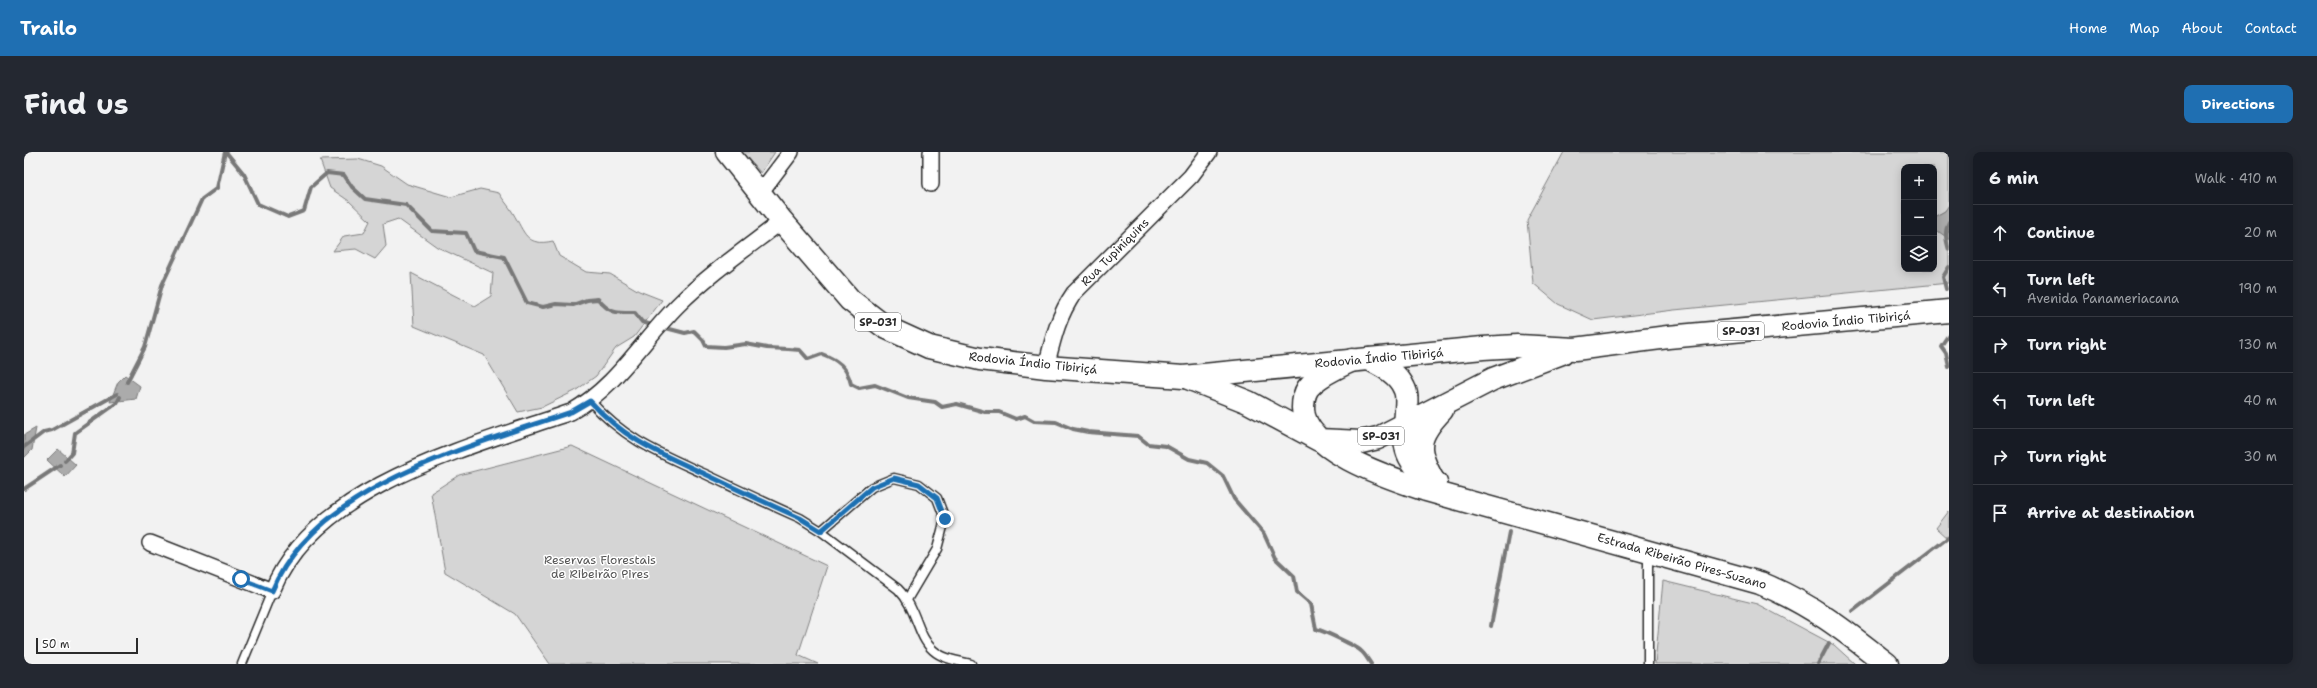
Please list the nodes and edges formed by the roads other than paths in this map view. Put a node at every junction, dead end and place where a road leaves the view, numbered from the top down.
1 (727, 152) edge
2 (791, 152) edge
3 (932, 152) edge
4 (1209, 152) edge
5 (931, 184) dead end
6 (760, 194) junction
7 (782, 222) junction
8 (1949, 311) edge
9 (1575, 348) junction
10 (1360, 359) junction
11 (1046, 367) junction
12 (1183, 377) junction
13 (1453, 398) junction
14 (590, 401) junction
15 (1405, 425) junction
16 (1319, 440) junction
17 (1434, 482) junction
18 (1459, 498) junction
19 (821, 531) junction
20 (150, 543) dead end
21 (1648, 550) junction
22 (272, 591) junction
23 (908, 598) junction
24 (242, 664) edge
25 (971, 664) edge
26 (1648, 664) edge
27 (1887, 664) edge

1 - 6 main road, Rodovia Índio Tibiriçá / SP-031
2 - 6 street
3 - 5 street
4 - 11 street, Rua Tupiniquins
6 - 7 main road, Rodovia Índio Tibiriçá / SP-031
7 - 11 main road, Rodovia Índio Tibiriçá / SP-031
7 - 14 street
8 - 9 main road, Rodovia Índio Tibiriçá / SP-031
9 - 10 main road, Rodovia Índio Tibiriçá / SP-031
9 - 13 main road, Rodovia Índio Tibiriçá / SP-031
10 - 12 main road, Rodovia Índio Tibiriçá / SP-031
10 - 15 main road
10 - 16 main road
11 - 12 main road, Rodovia Índio Tibiriçá / SP-031
12 - 16 main road, Rodovia Índio Tibiriçá / SP-031
13 - 15 main road, Rodovia Índio Tibiriçá / SP-031
13 - 17 main road
14 - 19 lane
14 - 22 street
15 - 16 main road, Rodovia Índio Tibiriçá / SP-031
15 - 17 main road
16 - 18 main road, Estrada Ribeirão Pires-Suzano
17 - 18 main road
18 - 21 main road, Estrada Ribeirão Pires-Suzano
19 - 23 lane
19 - 23 lane
20 - 22 street
21 - 26 lane
21 - 27 main road, Estrada Ribeirão Pires-Suzano
22 - 24 lane
23 - 25 lane

